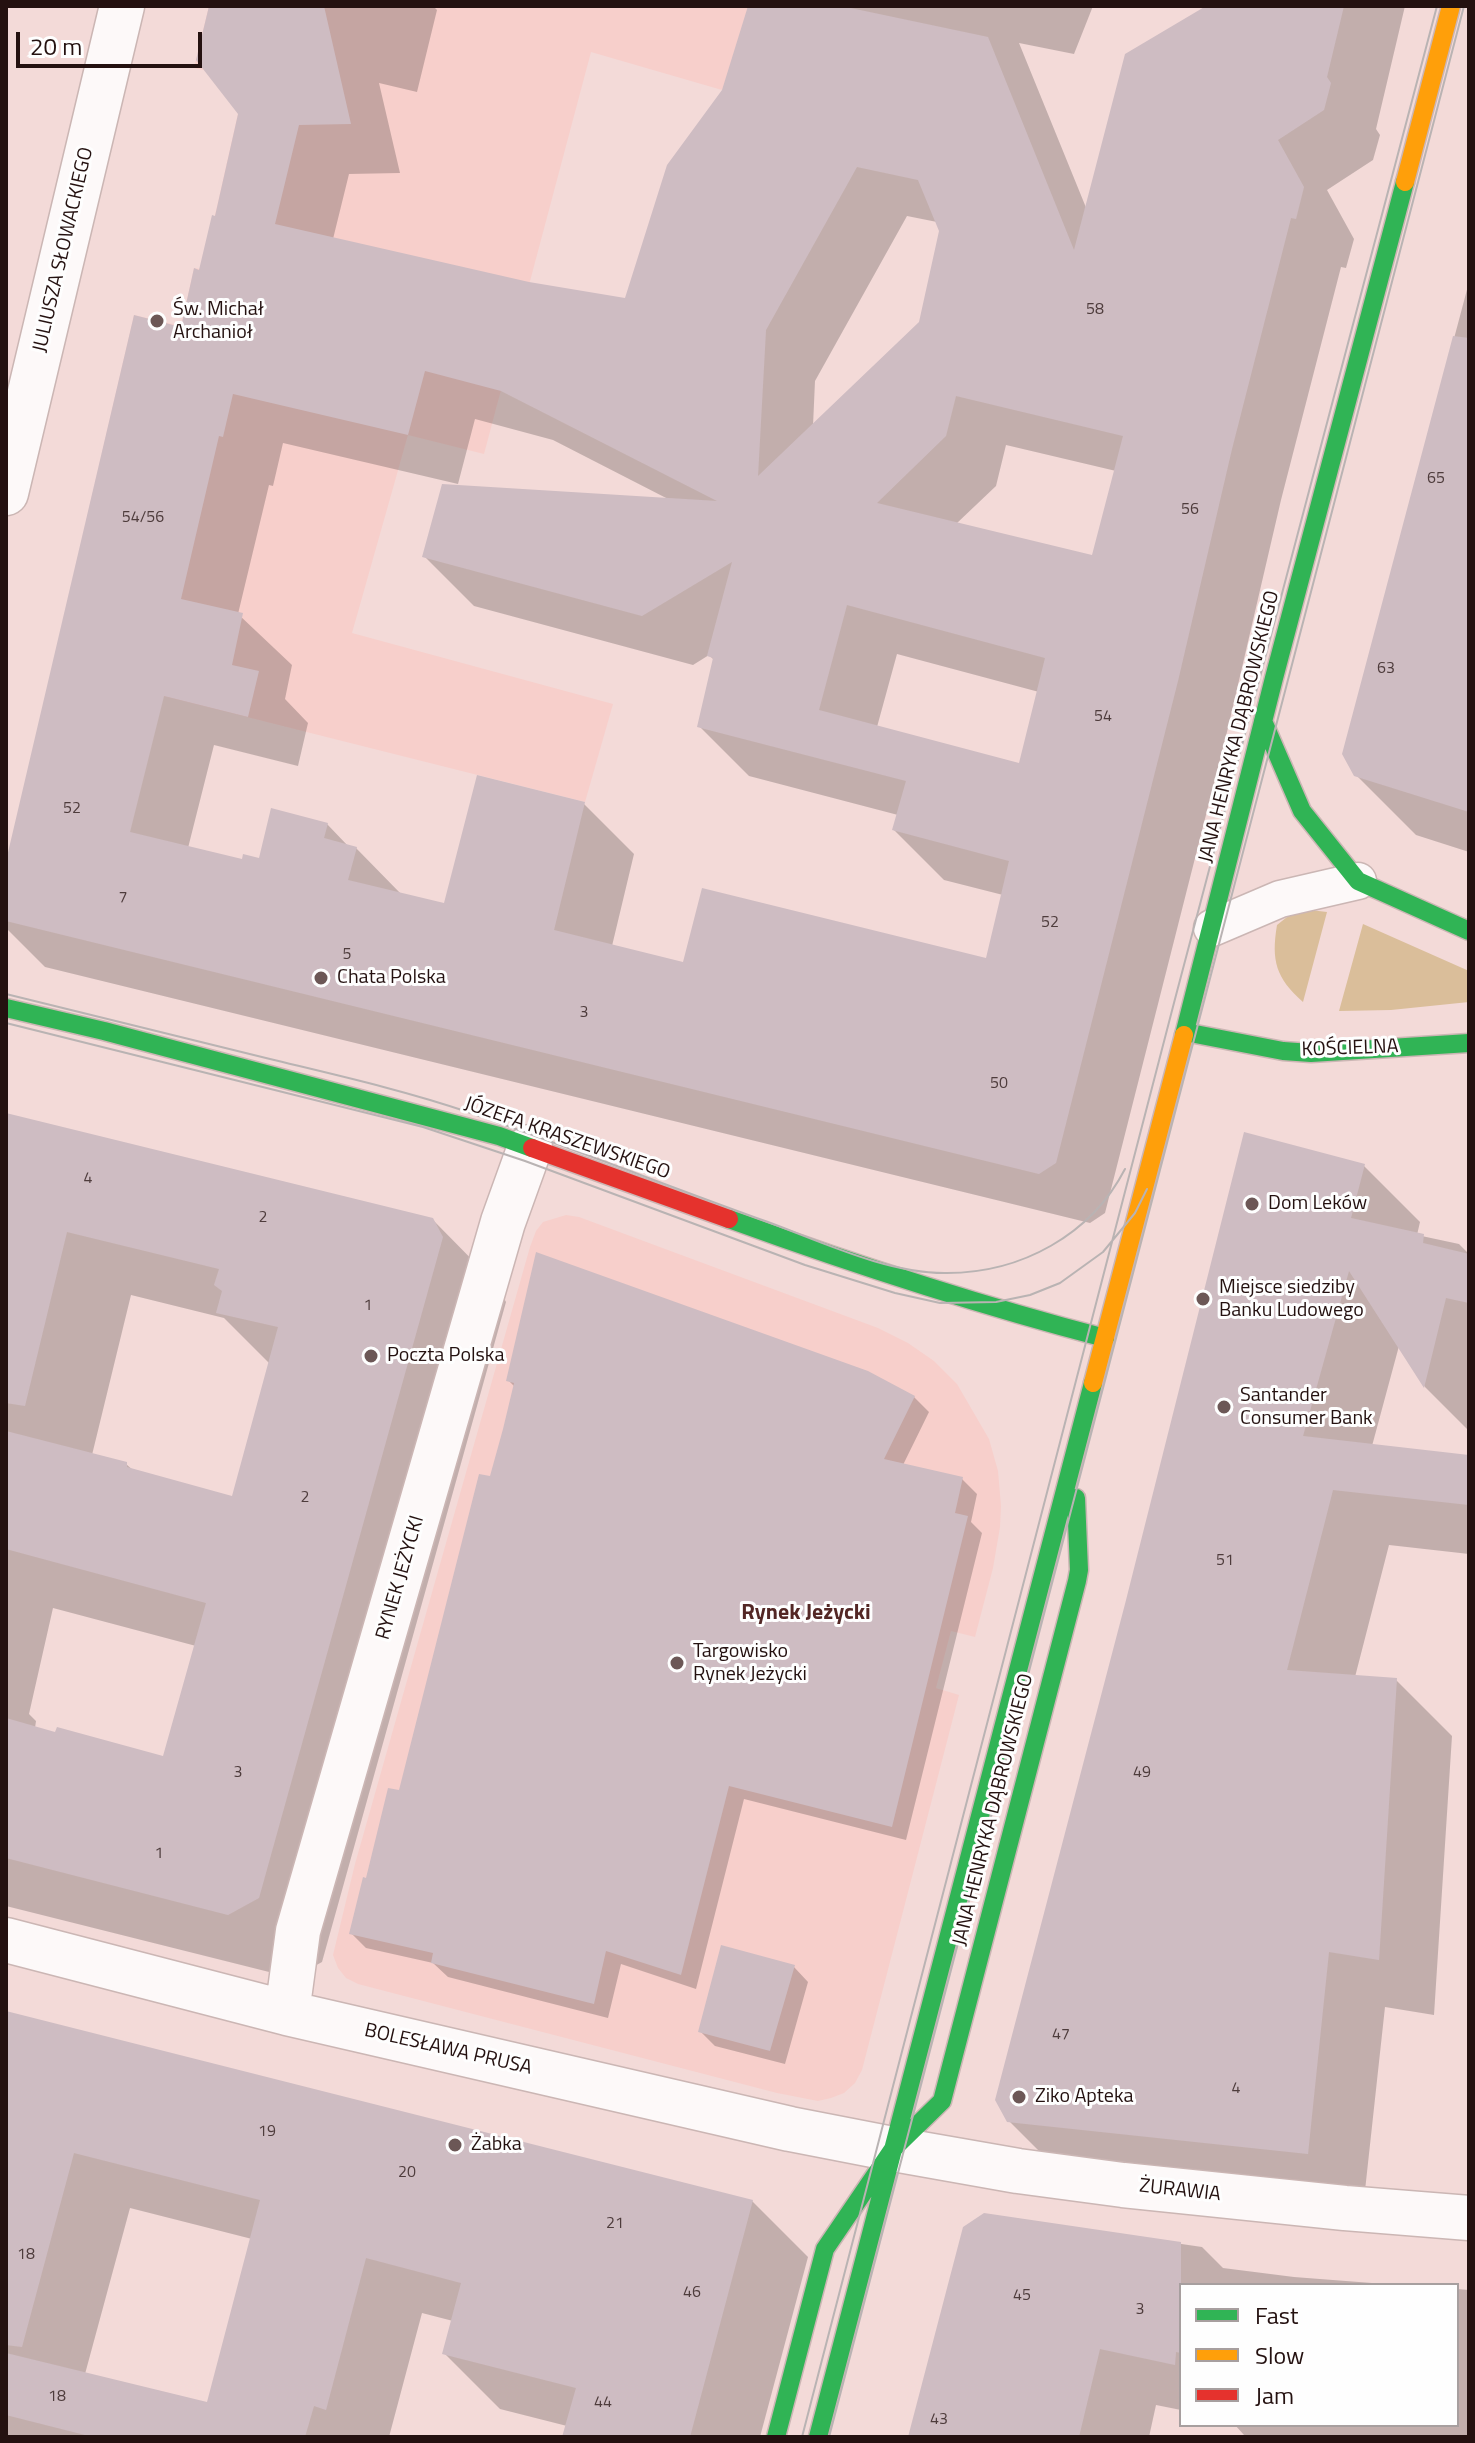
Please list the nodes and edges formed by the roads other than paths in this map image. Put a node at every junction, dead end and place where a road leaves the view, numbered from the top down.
1 (122, 6) edge
2 (1451, 6) edge
3 (6, 493) edge
4 (1263, 721) junction
5 (1358, 881) junction
6 (1212, 928) junction
7 (1469, 931) edge
8 (6, 1008) edge
9 (1185, 1032) junction
10 (1469, 1043) edge
11 (530, 1147) junction
12 (1105, 1338) junction
13 (1073, 1460) joint
14 (6, 1940) edge
15 (287, 2013) junction
16 (893, 2149) junction
17 (1469, 2218) edge
18 (776, 2437) edge
19 (802, 2437) edge
20 (818, 2437) edge

1 - 3 street, JULIUSZA SŁOWACKIEGO
2 - 4 street, JANA HENRYKA DĄBROWSKIEGO
4 - 5 street
4 - 6 street, JANA HENRYKA DĄBROWSKIEGO
5 - 6 lane
5 - 7 street
6 - 9 street, JANA HENRYKA DĄBROWSKIEGO
8 - 11 street, JÓZEFA KRASZEWSKIEGO
9 - 10 street, KOŚCIELNA
9 - 12 street, JANA HENRYKA DĄBROWSKIEGO
11 - 12 street, JÓZEFA KRASZEWSKIEGO
11 - 15 street, RYNEK JEŻYCKI
12 - 13 street, JANA HENRYKA DĄBROWSKIEGO
13 - 16 lane
14 - 15 street, BOLESŁAWA PRUSA
15 - 16 street, BOLESŁAWA PRUSA
16 - 17 street, ŻURAWIA
16 - 18 street
16 - 19 lane
16 - 20 street

